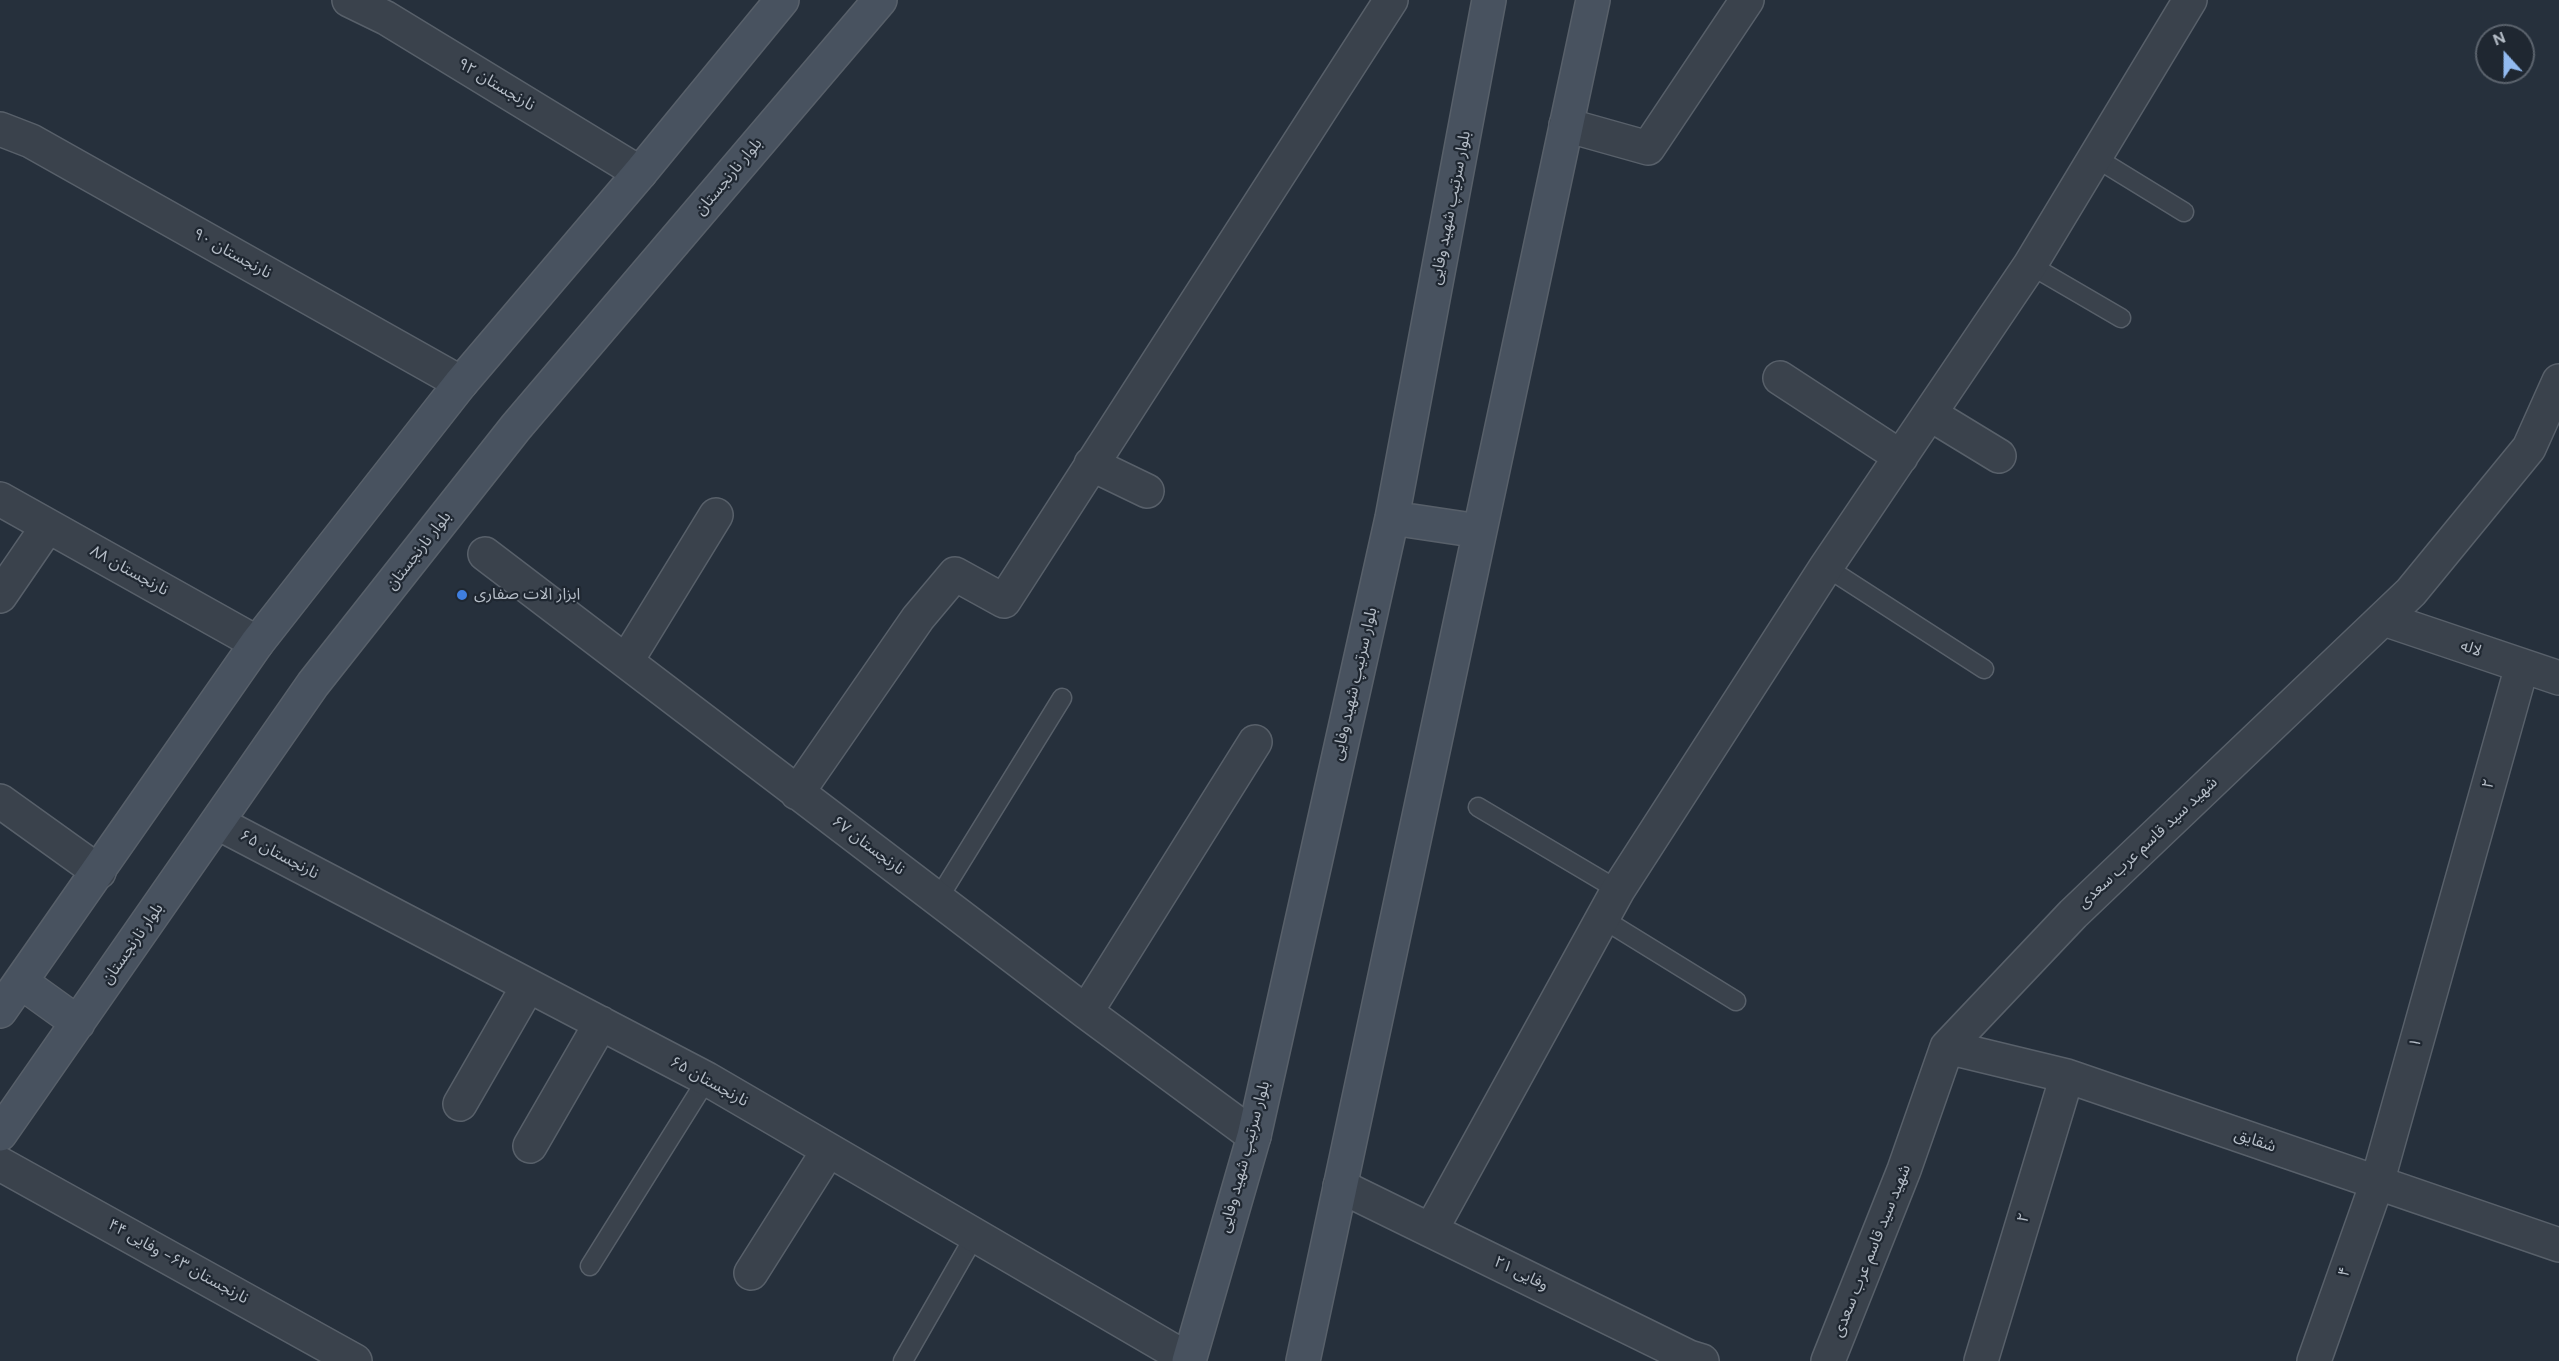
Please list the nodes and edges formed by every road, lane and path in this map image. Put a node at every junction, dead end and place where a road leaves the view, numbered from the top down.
1 (349, 0) edge
2 (782, 0) edge
3 (880, 0) edge
4 (1391, 0) edge
5 (1489, 0) edge
6 (1593, 0) edge
7 (1747, 0) edge
8 (2190, 0) edge
9 (390, 9) edge
10 (1566, 125) junction
11 (0, 129) edge
12 (2096, 158) junction
13 (640, 173) junction
14 (2184, 212) dead end
15 (2030, 265) junction
16 (2121, 318) dead end
17 (1780, 378) dead end
18 (2559, 381) edge
19 (461, 383) junction
20 (1930, 414) junction
21 (1999, 456) dead end
22 (1901, 457) junction
23 (1091, 464) junction
24 (1147, 491) dead end
25 (0, 500) edge
26 (716, 515) dead end
27 (1392, 518) junction
28 (48, 526) junction
29 (1479, 531) junction
30 (485, 554) dead end
31 (1826, 567) junction
32 (0, 596) edge
33 (2384, 619) junction
34 (257, 643) junction
35 (627, 660) junction
36 (2522, 666) junction
37 (1984, 669) dead end
38 (2559, 678) edge
39 (1062, 698) dead end
40 (1255, 742) dead end
41 (797, 793) junction
42 (0, 801) edge
43 (1478, 807) dead end
44 (218, 823) junction
45 (99, 872) junction
46 (1618, 890) junction
47 (938, 899) junction
48 (2456, 903) joint
49 (1603, 919) junction
50 (21, 982) junction
51 (528, 986) junction
52 (1736, 1000) dead end
53 (0, 1011) edge
54 (1086, 1012) junction
55 (78, 1023) junction
56 (601, 1023) junction
57 (1947, 1047) junction
58 (2067, 1076) junction
59 (707, 1080) junction
60 (460, 1104) dead end
61 (0, 1134) edge
62 (1254, 1136) junction
63 (530, 1146) dead end
64 (828, 1151) junction
65 (0, 1164) edge
66 (2377, 1183) junction
67 (1340, 1186) junction
68 (1431, 1230) junction
69 (974, 1237) junction
70 (2559, 1245) edge
71 (590, 1266) dead end
72 (751, 1274) dead end
73 (355, 1361) edge
74 (903, 1361) edge
75 (1189, 1361) edge
76 (1303, 1361) edge
77 (1702, 1361) edge
78 (1828, 1361) edge
79 (1981, 1361) edge
80 (2314, 1361) edge

1 - 9 street, نارنجستان ۹۲
2 - 13 main road
3 - 44 main road, بلوار نارنجستان
4 - 23 street
5 - 27 main road, بلوار سرتیپ شهید وفایی
6 - 10 main road
7 - 10 street
8 - 12 street
9 - 13 street, نارنجستان ۹۲
10 - 29 main road
11 - 19 street, نارنجستان ۹۰
12 - 14 lane
12 - 15 street
13 - 19 main road
15 - 16 lane
15 - 20 street
17 - 22 street
18 - 33 street, شهید سید قاسم عرب سعدی
19 - 34 main road
20 - 21 street
20 - 22 street
22 - 31 street
23 - 24 street
23 - 41 street
25 - 28 street, نارنجستان ۸۸
26 - 35 street
27 - 29 main road
27 - 62 main road, بلوار سرتیپ شهید وفایی
28 - 32 street
28 - 34 street, نارنجستان ۸۸
29 - 67 main road
30 - 35 street, نارنجستان ۶۷
31 - 37 lane
31 - 46 street
33 - 36 street, لاله
33 - 57 street, شهید سید قاسم عرب سعدی
34 - 45 main road
35 - 41 street, نارنجستان ۶۷
36 - 38 street, لاله
36 - 48 street, ۲
39 - 47 lane
40 - 54 street
41 - 47 street, نارنجستان ۶۷
42 - 45 street
43 - 46 lane
44 - 51 street, نارنجستان ۶۵
44 - 55 main road, بلوار نارنجستان
45 - 50 main road
46 - 49 street
47 - 54 street, نارنجستان ۶۷
48 - 66 street, ۱
49 - 52 lane
49 - 68 street
50 - 53 main road
50 - 55 main road
51 - 56 street, نارنجستان ۶۵
51 - 60 street
54 - 62 street, نارنجستان ۶۷
55 - 61 main road, بلوار نارنجستان
56 - 59 street, نارنجستان ۶۵
56 - 63 street
57 - 58 street, شقایق
57 - 78 street, شهید سید قاسم عرب سعدی
58 - 66 street, شقایق
58 - 79 street, ۲
59 - 64 street, نارنجستان ۶۵
59 - 71 lane
62 - 75 main road, بلوار سرتیپ شهید وفایی
64 - 69 street, نارنجستان ۶۵
64 - 72 street
65 - 73 street, نارنجستان ۶۳- وفایی ۴۴
66 - 70 street, شقایق
66 - 80 street, ۴
67 - 68 street, وفایی ۲۱
67 - 76 main road
68 - 77 street, وفایی ۲۱
69 - 74 lane
69 - 75 street, نارنجستان ۶۵

